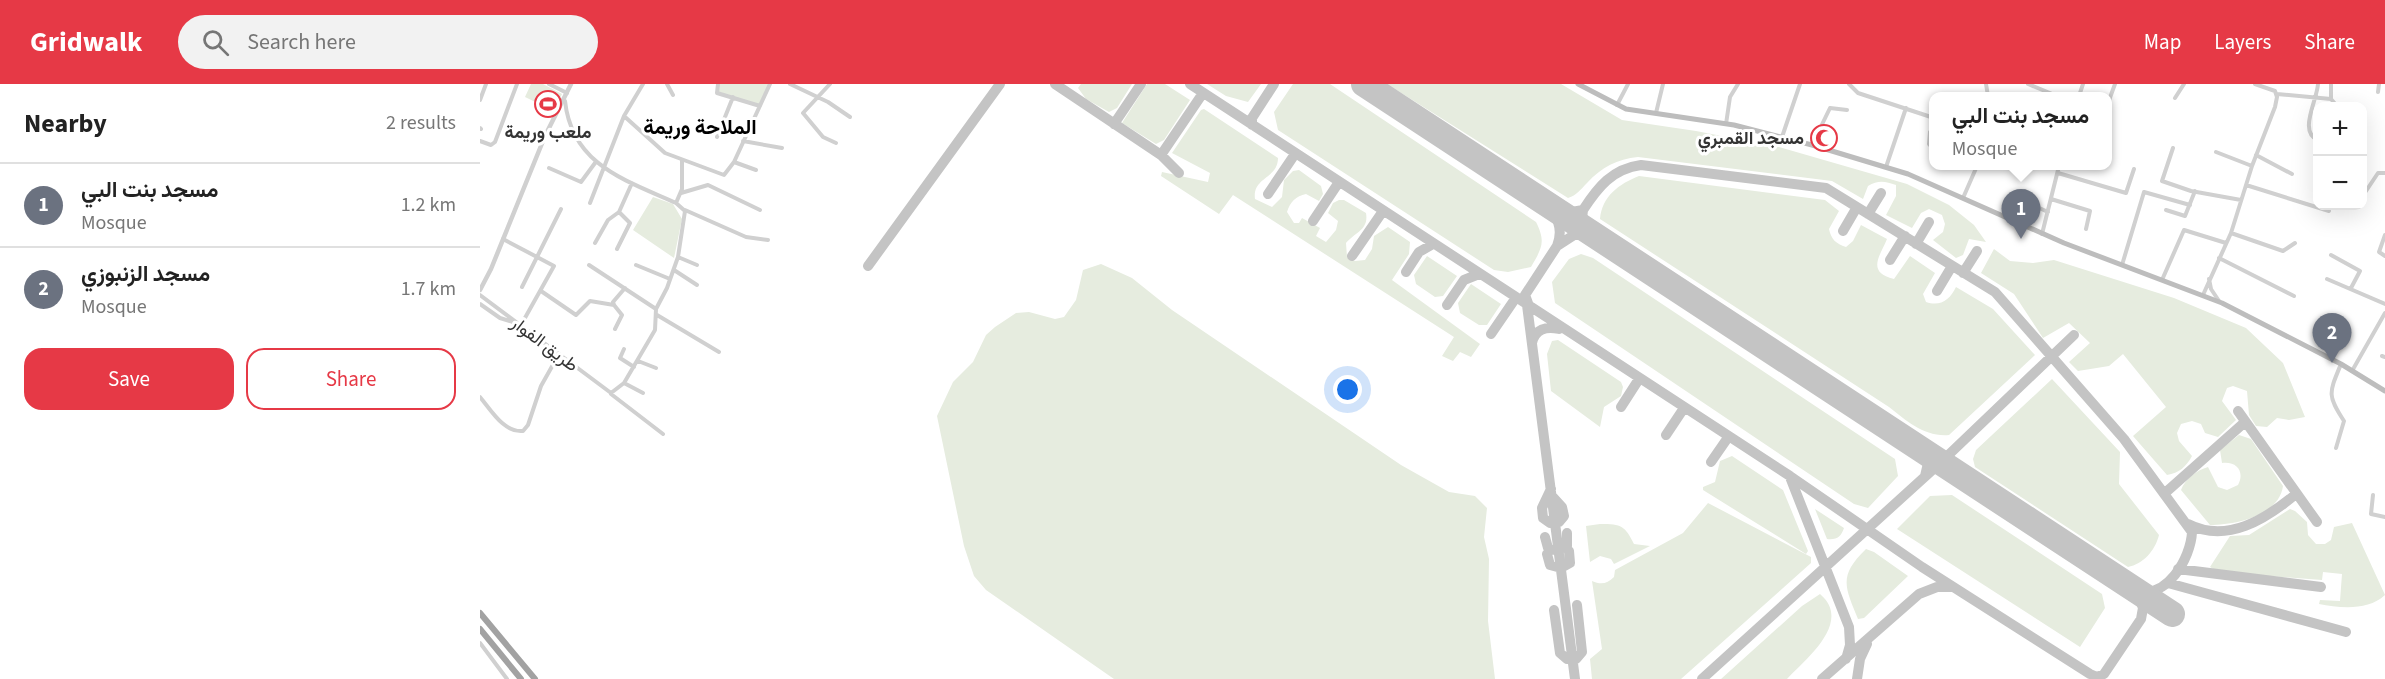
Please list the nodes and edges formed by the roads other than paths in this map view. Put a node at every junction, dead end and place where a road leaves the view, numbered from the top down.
1 (486, 84) edge
2 (517, 84) edge
3 (549, 84) edge
4 (571, 84) edge
5 (643, 84) edge
6 (667, 84) edge
7 (718, 84) edge
8 (770, 84) edge
9 (789, 84) edge
10 (830, 84) edge
11 (1578, 84) edge
12 (1628, 84) edge
13 (1663, 84) edge
14 (1738, 84) edge
15 (1800, 84) edge
16 (1849, 84) edge
17 (2028, 84) edge
18 (2184, 84) edge
19 (2255, 84) edge
20 (2318, 84) edge
21 (2331, 84) edge
22 (2379, 84) edge
23 (2047, 92) edge
24 (2378, 92) dead end
25 (568, 94) junction
26 (2277, 94) junction
27 (673, 95) dead end
28 (817, 96) junction
29 (733, 97) junction
30 (2175, 98) dead end
31 (2316, 98) junction
32 (2331, 99) junction
33 (480, 100) edge
34 (565, 101) junction
35 (2315, 102) edge
36 (2334, 102) edge
37 (760, 105) junction
38 (1616, 105) junction
39 (1906, 108) junction
40 (1847, 110) dead end
41 (2313, 110) edge
42 (1656, 113) junction
43 (624, 116) junction
44 (1929, 116) edge
45 (850, 117) dead end
46 (1725, 124) junction
47 (717, 137) dead end
48 (1782, 137) junction
49 (2313, 138) edge
50 (480, 141) edge
51 (743, 141) junction
52 (836, 143) dead end
53 (1812, 145) junction
54 (782, 148) dead end
55 (2173, 148) dead end
56 (2216, 152) dead end
57 (2256, 155) junction
58 (682, 161) junction
59 (734, 162) junction
60 (595, 163) junction
61 (2252, 166) junction
62 (1886, 167) junction
63 (549, 168) dead end
64 (604, 169) junction
65 (2134, 169) dead end
66 (756, 170) dead end
67 (1975, 170) edge
68 (2058, 170) edge
69 (2058, 173) junction
70 (2385, 173) edge
71 (2292, 174) dead end
72 (632, 183) junction
73 (2246, 184) junction
74 (2025, 190) dead end
75 (2367, 190) edge
76 (2195, 191) junction
77 (681, 193) junction
78 (1963, 199) junction
79 (2051, 199) junction
80 (2241, 200) junction
81 (590, 203) dead end
82 (676, 203) junction
83 (2190, 205) junction
84 (561, 209) dead end
85 (684, 209) junction
86 (760, 210) dead end
87 (2166, 210) dead end
88 (2329, 211) dead end
89 (619, 212) junction
90 (2048, 212) junction
91 (2086, 229) dead end
92 (2231, 233) junction
93 (2042, 234) junction
94 (2385, 235) edge
95 (503, 239) junction
96 (768, 240) dead end
97 (595, 243) dead end
98 (2226, 243) junction
99 (2295, 243) dead end
100 (617, 249) dead end
101 (2331, 255) dead end
102 (2385, 256) edge
103 (539, 257) junction
104 (678, 257) junction
105 (2219, 258) junction
106 (589, 265) dead end
107 (636, 265) dead end
108 (697, 265) dead end
109 (2122, 266) junction
110 (674, 270) junction
111 (2209, 278) junction
112 (670, 279) junction
113 (2327, 279) dead end
114 (2162, 280) junction
115 (697, 285) dead end
116 (522, 287) dead end
117 (625, 288) junction
118 (2351, 288) junction
119 (541, 291) junction
120 (480, 292) edge
121 (2203, 296) junction
122 (2294, 296) dead end
123 (2220, 302) junction
124 (480, 304) edge
125 (2385, 304) edge
126 (614, 306) junction
127 (656, 309) junction
128 (2385, 313) edge
129 (657, 315) junction
130 (519, 324) junction
131 (615, 329) dead end
132 (624, 350) dead end
133 (719, 352) dead end
134 (559, 354) junction
135 (638, 361) junction
136 (2341, 364) junction
137 (634, 367) junction
138 (656, 368) dead end
139 (2352, 371) junction
140 (624, 383) junction
141 (2385, 391) edge
142 (611, 393) junction
143 (643, 393) dead end
144 (480, 397) edge
145 (663, 434) dead end
146 (2336, 448) dead end
147 (2373, 495) dead end
148 (2385, 517) edge
149 (480, 613) edge
150 (480, 629) edge
151 (480, 643) edge
152 (507, 679) edge
153 (521, 679) edge
154 (535, 679) edge

1 - 33 street
2 - 50 street
3 - 25 street
4 - 25 street
5 - 43 street
6 - 27 street
7 - 29 street
8 - 37 street
9 - 28 street
10 - 28 street
11 - 38 main road
12 - 38 street
13 - 42 street
14 - 46 street
15 - 48 street
16 - 39 street
17 - 23 street
18 - 30 street
19 - 26 street
20 - 31 street
21 - 32 street
22 - 24 street
25 - 34 street
26 - 31 street
26 - 57 street
28 - 45 street
28 - 52 street
29 - 37 street
29 - 47 street
31 - 32 street
31 - 35 street
32 - 36 street
34 - 60 street
34 - 95 street
37 - 51 street
38 - 42 main road
39 - 44 street
39 - 62 street
40 - 53 street
41 - 49 street
42 - 46 main road
43 - 58 street
43 - 64 street
46 - 48 main road
48 - 53 main road
51 - 54 street
51 - 59 street
53 - 62 main road
55 - 76 street
56 - 61 street
57 - 61 street
57 - 71 street
58 - 59 street
58 - 77 street
59 - 66 street
60 - 63 street
60 - 64 street
61 - 73 street
62 - 78 main road
64 - 72 street
64 - 81 street
65 - 69 street
67 - 78 street
68 - 69 street
69 - 79 street
70 - 75 street
72 - 82 street
72 - 89 street
73 - 80 street
73 - 88 street
74 - 90 street
76 - 80 street
76 - 83 street
77 - 82 street
77 - 86 street
78 - 93 main road
79 - 90 street
79 - 91 street
80 - 92 street
82 - 85 street
83 - 87 street
83 - 109 street
84 - 103 street
85 - 96 street
85 - 104 street
89 - 97 street
89 - 100 street
90 - 93 street
92 - 98 street
92 - 99 street
93 - 109 main road
94 - 102 street
95 - 103 street
95 - 120 street
98 - 105 street
98 - 114 street
101 - 118 street
103 - 116 street
103 - 119 street
104 - 108 street
104 - 110 street
105 - 111 street
105 - 122 street
106 - 117 street
107 - 112 street
109 - 114 main road
110 - 112 street
110 - 115 street
111 - 121 street
111 - 123 street
112 - 127 street
113 - 118 street
114 - 121 main road
117 - 126 street
117 - 127 street
118 - 125 street
119 - 126 street
119 - 130 street
120 - 130 street, طريق الفوار
121 - 123 main road
123 - 136 main road
124 - 130 street
126 - 131 street
127 - 129 street
128 - 139 street
129 - 133 street
129 - 135 street
130 - 134 street, طريق الفوار
132 - 137 street
134 - 142 street, طريق الفوار
134 - 144 street
135 - 137 street
135 - 138 street
136 - 139 main road
136 - 146 street
137 - 140 street
139 - 141 main road
140 - 142 street
140 - 143 street
142 - 145 street, طريق الفوار
147 - 148 street
149 - 154 highway
150 - 153 highway
151 - 152 street

